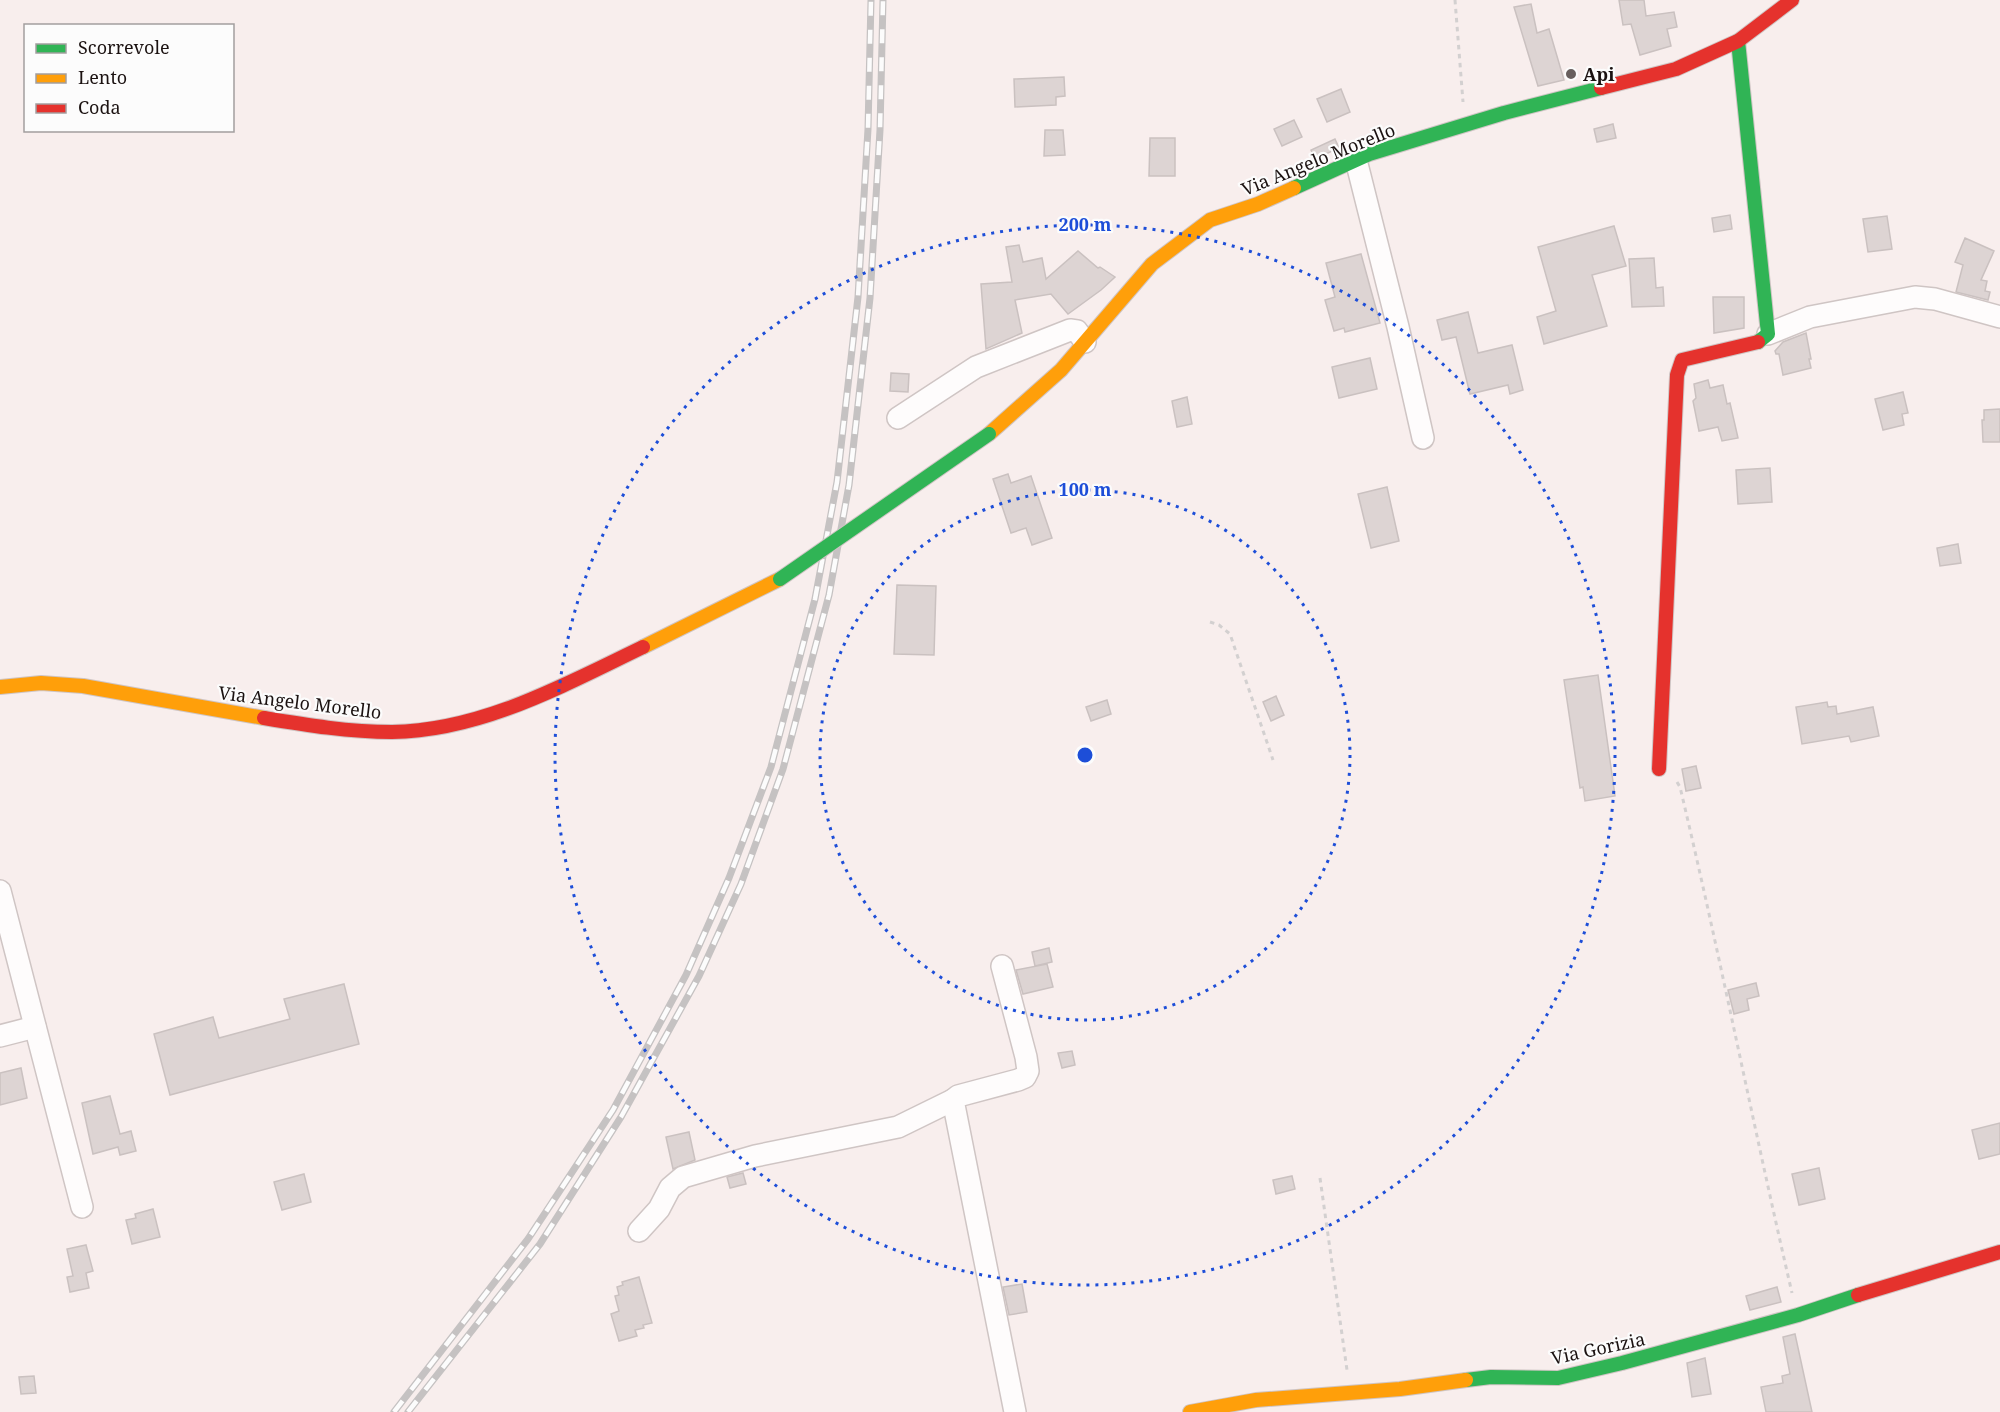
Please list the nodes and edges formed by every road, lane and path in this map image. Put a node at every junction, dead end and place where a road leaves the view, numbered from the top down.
1 (1455, 0) edge
2 (1789, 1) edge
3 (1738, 41) junction
4 (1464, 125) junction
5 (1356, 160) junction
6 (2000, 317) edge
7 (1768, 334) junction
8 (1085, 342) junction
9 (898, 418) dead end
10 (1423, 438) dead end
11 (1210, 622) dead end
12 (0, 687) edge
13 (1273, 760) dead end
14 (1659, 769) joint
15 (0, 891) edge
16 (1002, 966) dead end
17 (35, 1027) junction
18 (0, 1036) edge
19 (953, 1100) junction
20 (1320, 1178) dead end
21 (82, 1207) dead end
22 (639, 1231) dead end
23 (2000, 1252) edge
24 (1798, 1315) junction
25 (1350, 1393) junction
26 (1015, 1412) edge
27 (1191, 1412) edge

1 - 4 path
2 - 3 street, Via Angelo Morello
3 - 4 street, Via Angelo Morello
3 - 7 street
4 - 5 street, Via Angelo Morello
5 - 8 street, Via Angelo Morello
5 - 10 street
6 - 7 street
7 - 14 street
8 - 9 street
8 - 12 street, Via Angelo Morello, bridge
11 - 13 path
14 - 24 path
15 - 17 street
16 - 19 street
17 - 18 street
17 - 21 street
19 - 22 street
19 - 26 street
20 - 25 path
23 - 24 street, Via Gorizia
24 - 25 street, Via Gorizia
25 - 27 street, Via Gorizia

